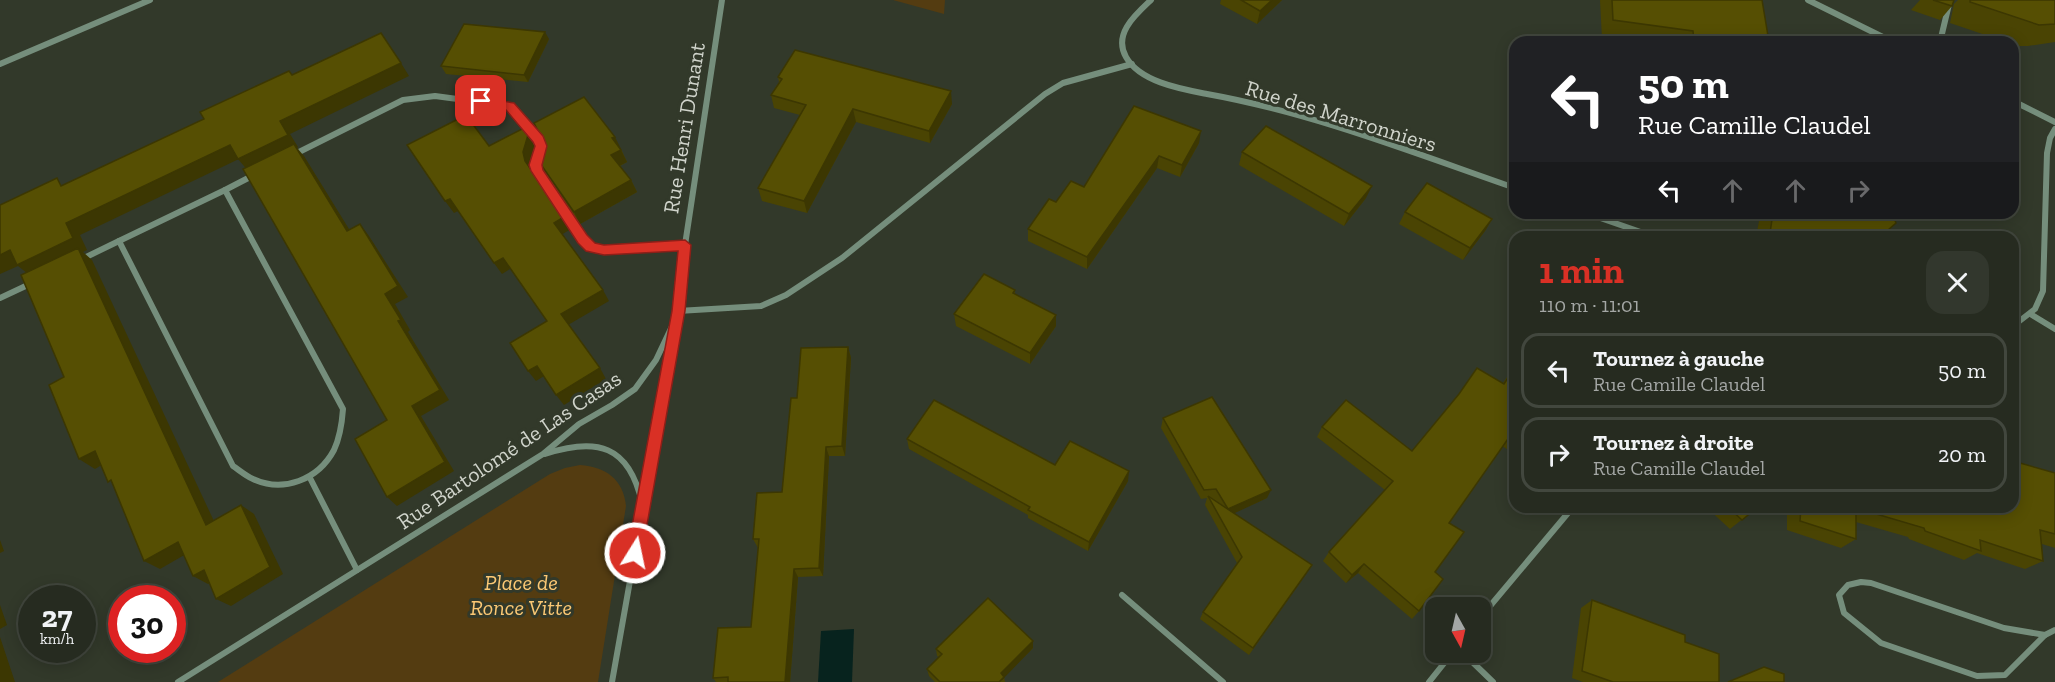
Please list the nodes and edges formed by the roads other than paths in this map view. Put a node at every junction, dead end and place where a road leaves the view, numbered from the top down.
1 (150, 0) edge
2 (722, 0) edge
3 (1151, 0) edge
4 (1808, 0) edge
5 (1950, 0) edge
6 (1881, 36) edge
7 (1941, 36) edge
8 (0, 64) edge
9 (1132, 64) junction
10 (2019, 104) edge
11 (2055, 122) edge
12 (2055, 129) edge
13 (288, 158) edge
14 (256, 174) edge
15 (1509, 186) edge
16 (225, 190) junction
17 (1603, 219) edge
18 (1638, 231) edge
19 (119, 241) junction
20 (685, 245) junction
21 (76, 262) edge
22 (43, 277) edge
23 (0, 298) edge
24 (678, 311) junction
25 (2032, 315) junction
26 (2019, 323) edge
27 (2055, 329) edge
28 (543, 454) junction
29 (310, 478) junction
30 (643, 510) junction
31 (1568, 513) edge
32 (357, 570) junction
33 (1122, 595) dead end
34 (1491, 605) edge
35 (2055, 630) edge
36 (2045, 635) junction
37 (1444, 663) edge
38 (1473, 663) edge
39 (178, 682) edge
40 (612, 682) edge
41 (1222, 682) edge
42 (1429, 682) edge
43 (1493, 682) edge

1 - 8 street
2 - 20 street, Rue Henri Dunant
3 - 9 street
4 - 6 street
5 - 7 street
9 - 15 street, Rue des Marronniers
9 - 24 street
10 - 11 street
12 - 25 street
13 - 20 street
14 - 16 street
16 - 19 street
16 - 29 street
17 - 18 street
19 - 21 street
19 - 29 street
20 - 24 street, Rue Henri Dunant
22 - 23 street
24 - 28 street, Rue Bartolomé de Las Casas
24 - 30 street, Rue Henri Dunant
25 - 26 street
25 - 27 street
28 - 30 street, Rue Henri Dunant
28 - 32 street, Rue Bartolomé de Las Casas
29 - 32 street
30 - 40 street, Rue Henri Dunant
31 - 34 street
32 - 39 street, Rue Bartolomé de Las Casas
33 - 41 street
35 - 36 street
36 - 36 street
37 - 42 street
38 - 43 street

